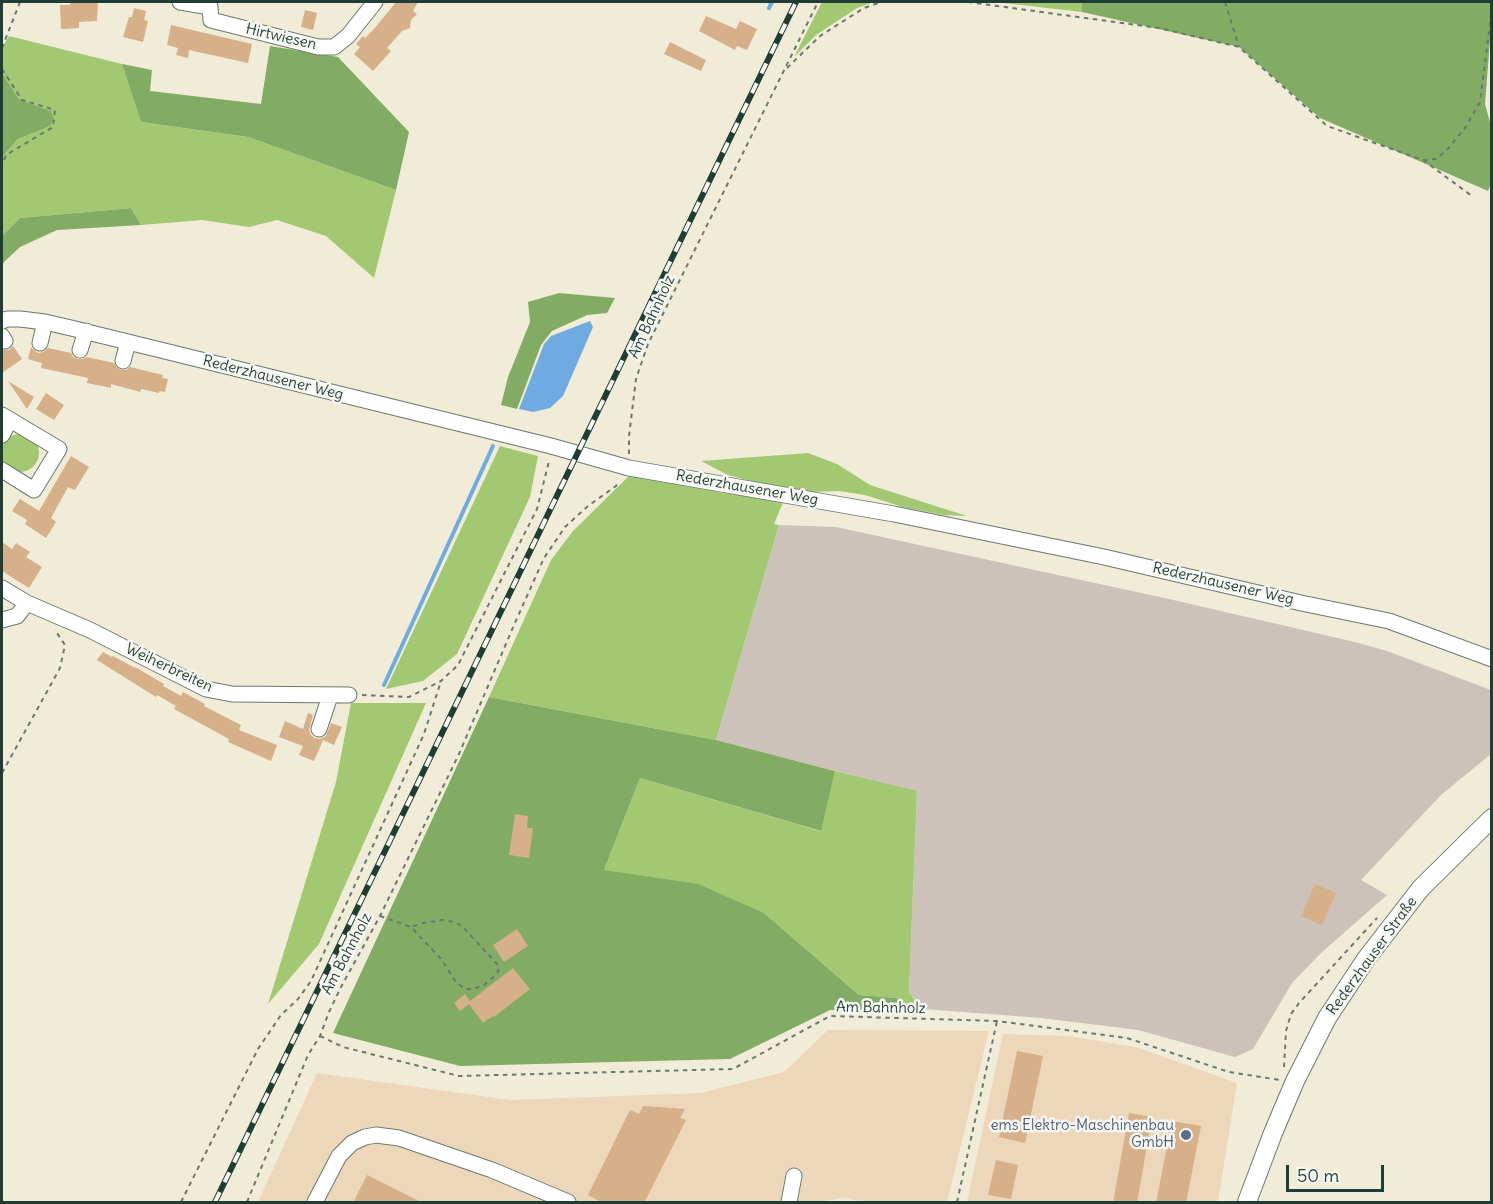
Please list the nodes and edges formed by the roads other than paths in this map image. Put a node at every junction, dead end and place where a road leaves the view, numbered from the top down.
1 (180, 2) edge
2 (375, 2) edge
3 (2, 321) edge
4 (45, 322) junction
5 (86, 331) junction
6 (128, 342) junction
7 (40, 343) dead end
8 (80, 350) dead end
9 (123, 361) dead end
10 (6, 417) edge
11 (2, 435) edge
12 (2, 470) edge
13 (2, 588) edge
14 (27, 603) junction
15 (2, 620) edge
16 (1491, 659) edge
17 (349, 695) road end
18 (330, 696) junction
19 (319, 729) dead end
20 (1491, 818) edge
21 (794, 1176) dead end
22 (315, 1203) edge
23 (568, 1203) edge
24 (789, 1203) edge
25 (1247, 1203) edge

1 - 2 street, Hirtwiesen
3 - 4 street, Rederzhausener Weg
4 - 5 street, Rederzhausener Weg
4 - 7 street
5 - 6 street, Rederzhausener Weg
5 - 8 street
6 - 9 street
6 - 16 street, Rederzhausener Weg
10 - 11 street
10 - 12 street
13 - 14 street, Weiherbreiten
14 - 15 street
14 - 18 street, Weiherbreiten
17 - 18 street, Weiherbreiten
18 - 19 street
20 - 25 main road, Rederzhauser Straße
21 - 24 street
22 - 23 street

